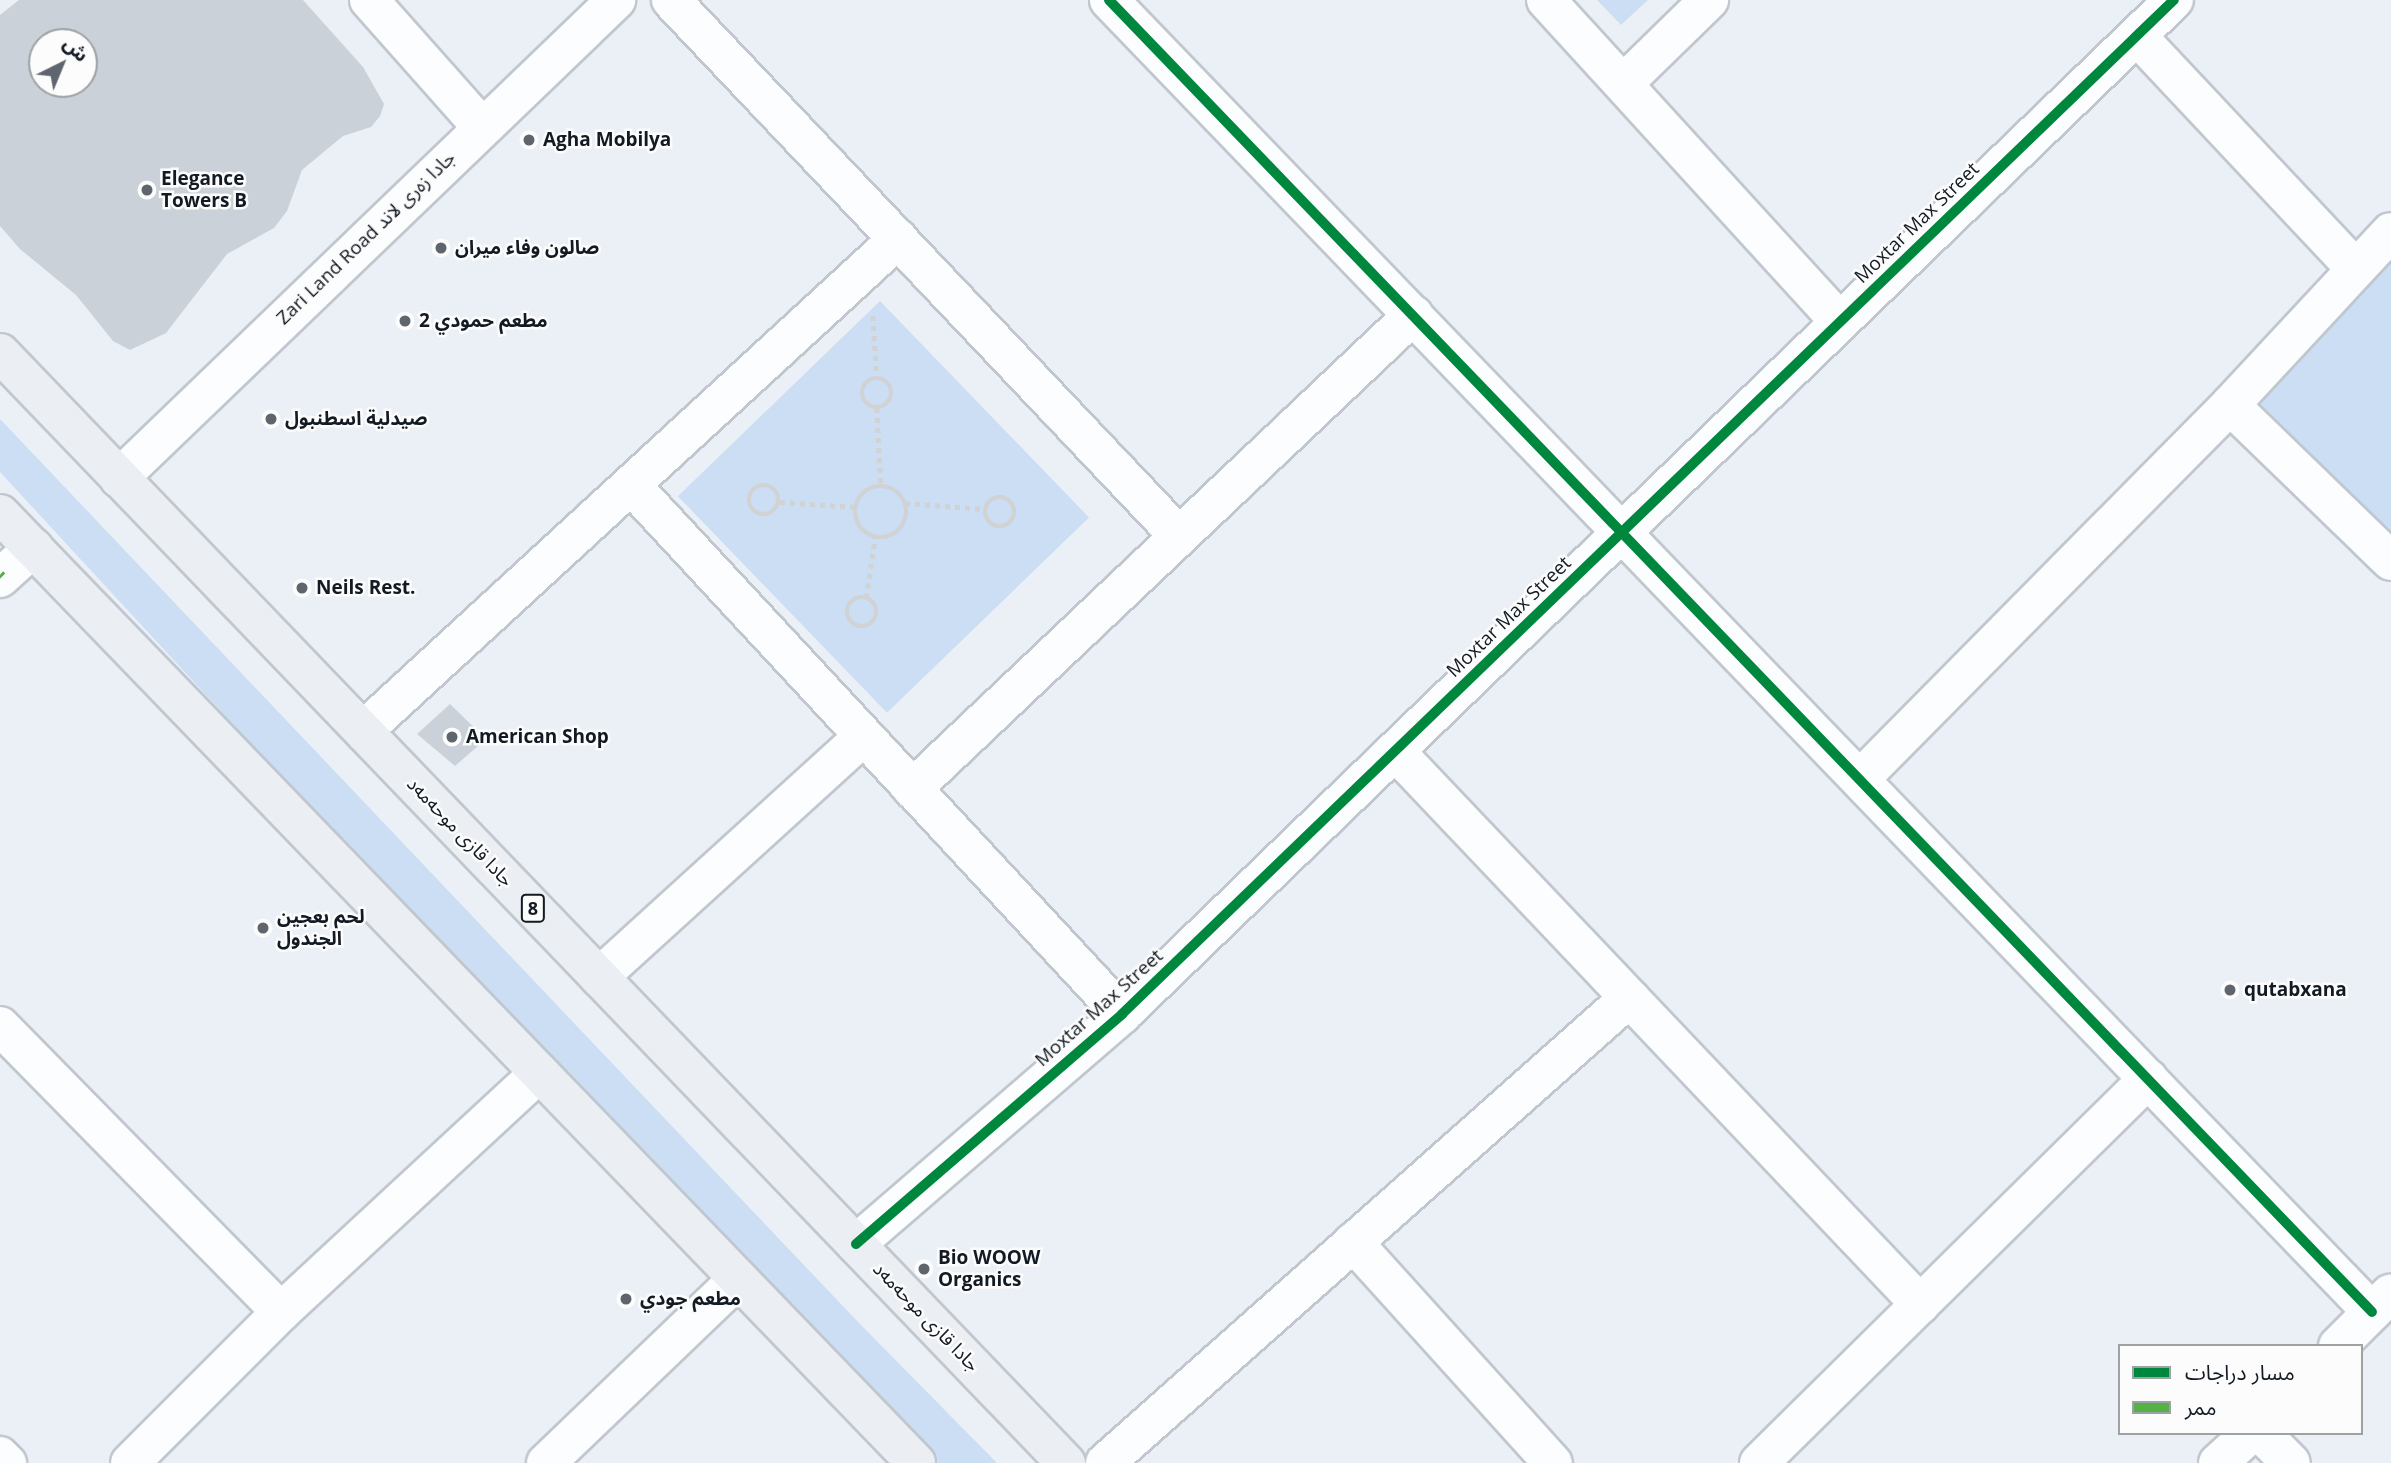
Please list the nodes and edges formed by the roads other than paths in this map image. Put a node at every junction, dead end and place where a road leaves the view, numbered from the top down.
1 (369, 0) edge
2 (615, 0) edge
3 (671, 0) edge
4 (1546, 0) edge
5 (1709, 0) edge
6 (2174, 0) edge
7 (1116, 2) edge
8 (2137, 36) junction
9 (1623, 83) junction
10 (481, 127) junction
11 (2391, 232) edge
12 (898, 239) junction
13 (2355, 268) junction
14 (1412, 315) junction
15 (1840, 322) junction
16 (0, 353) edge
17 (2230, 405) junction
18 (119, 478) junction
19 (631, 485) junction
20 (0, 514) edge
21 (1622, 533) junction
22 (1179, 537) junction
23 (33, 548) junction
24 (2391, 561) edge
25 (1, 576) edge
26 (363, 732) junction
27 (863, 737) junction
28 (1395, 751) junction
29 (1860, 779) junction
30 (912, 789) junction
31 (599, 977) junction
32 (1629, 998) junction
33 (1122, 1014) junction
34 (0, 1026) edge
35 (539, 1073) junction
36 (2148, 1079) junction
37 (1353, 1242) junction
38 (856, 1244) junction
39 (738, 1279) junction
40 (2382, 1302) edge
41 (1920, 1304) junction
42 (281, 1312) junction
43 (2341, 1344) edge
44 (2249, 1435) edge
45 (2263, 1435) edge
46 (0, 1455) edge
47 (7, 1463) edge
48 (130, 1463) edge
49 (545, 1463) edge
50 (916, 1463) edge
51 (1066, 1463) edge
52 (1105, 1463) edge
53 (1553, 1463) edge
54 (1759, 1463) edge
55 (2218, 1463) edge
56 (2291, 1463) edge

1 - 10 street
2 - 10 street, Zari Land Road جادا زەری لاند
3 - 12 street
4 - 9 street
5 - 9 street
6 - 8 street, Moxtar Max Street
7 - 14 street
8 - 13 street
8 - 15 street, Moxtar Max Street
9 - 15 street
10 - 18 street, Zari Land Road جادا زەری لاند
11 - 13 street
12 - 19 street
12 - 22 street
13 - 17 street
14 - 21 street
14 - 22 street
15 - 21 street, Moxtar Max Street
16 - 18 main road, جادا قازی موحەمەد / 8
17 - 24 street
17 - 29 street
18 - 26 main road, جادا قازی موحەمەد / 8
19 - 26 street
19 - 27 street
20 - 23 main road
21 - 28 street, Moxtar Max Street
21 - 29 street
22 - 30 street
23 - 25 street
23 - 35 main road
26 - 31 main road, جادا قازی موحەمەد / 8
27 - 30 street
27 - 31 street
28 - 32 street
28 - 33 street, Moxtar Max Street
29 - 36 street
30 - 33 street
31 - 38 main road, جادا قازی موحەمەد / 8
32 - 37 street
32 - 41 street
33 - 38 street, Moxtar Max Street
34 - 42 street
35 - 39 main road
35 - 42 street
36 - 40 street
36 - 41 street
37 - 52 street
37 - 53 street
38 - 51 main road, جادا قازی موحەمەد / 8
39 - 49 street
39 - 50 main road
40 - 43 street
41 - 54 street
42 - 48 street
44 - 55 street
45 - 56 street
46 - 47 street

